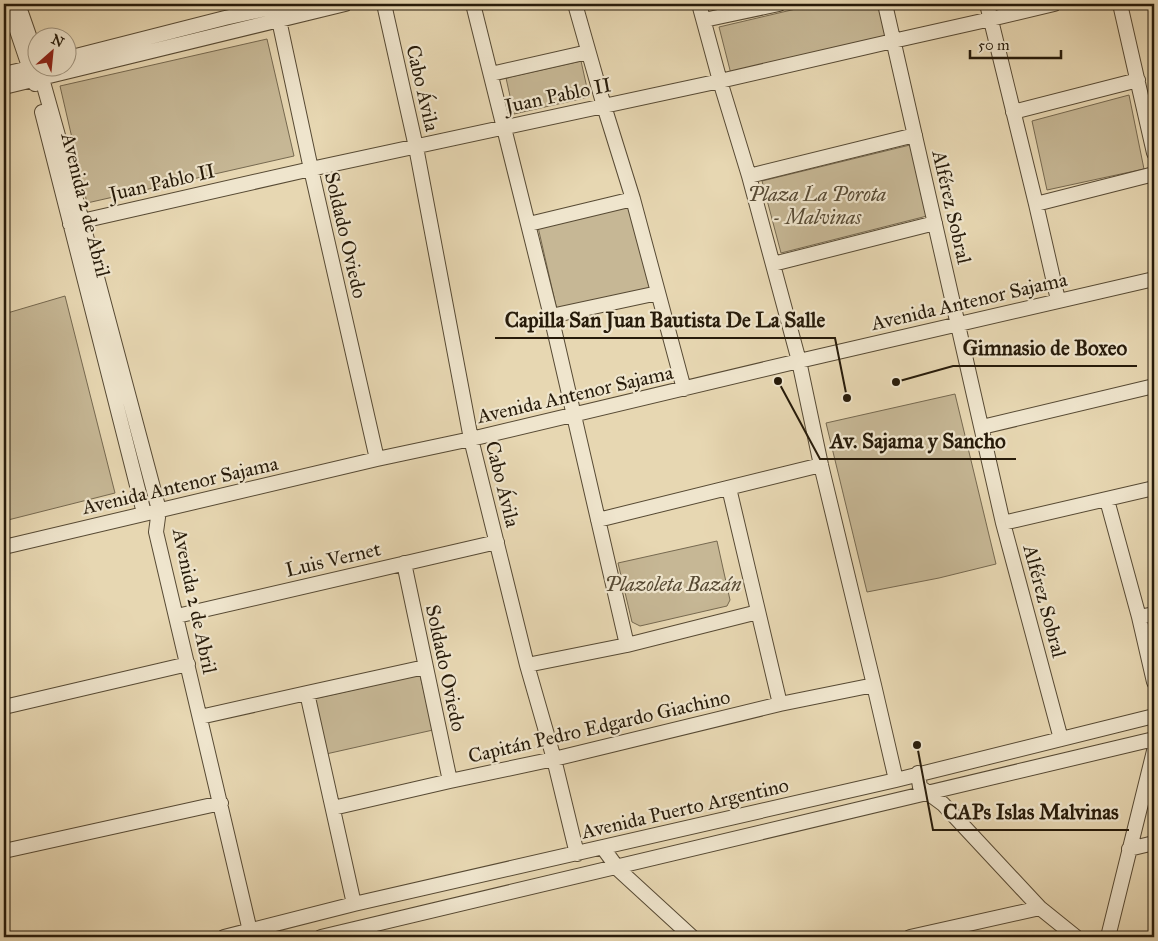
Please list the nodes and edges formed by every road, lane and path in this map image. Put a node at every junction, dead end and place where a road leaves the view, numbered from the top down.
1 (8, 4) edge
2 (18, 4) edge
3 (288, 4) edge
4 (345, 4) edge
5 (384, 4) edge
6 (473, 4) edge
7 (575, 4) edge
8 (699, 4) edge
9 (779, 4) edge
10 (885, 4) edge
11 (987, 4) edge
12 (1054, 4) edge
13 (1120, 4) edge
14 (991, 19) junction
15 (279, 20) junction
16 (704, 20) junction
17 (28, 39) edge
18 (893, 40) junction
19 (28, 50) edge
20 (588, 52) junction
21 (78, 55) edge
22 (78, 62) edge
23 (28, 71) edge
24 (4, 74) edge
25 (491, 74) junction
26 (28, 75) edge
27 (39, 78) edge
28 (1138, 80) junction
29 (720, 81) junction
30 (4, 87) edge
31 (604, 106) junction
32 (1013, 112) junction
33 (504, 127) junction
34 (914, 135) junction
35 (416, 147) junction
36 (1154, 153) edge
37 (310, 169) junction
38 (1154, 174) edge
39 (750, 176) junction
40 (633, 199) junction
41 (1036, 204) junction
42 (76, 222) junction
43 (935, 223) junction
44 (529, 224) junction
45 (773, 264) junction
46 (1154, 279) edge
47 (658, 293) junction
48 (1058, 300) junction
49 (551, 316) junction
50 (959, 324) junction
51 (799, 361) junction
52 (1154, 386) edge
53 (684, 389) junction
54 (574, 415) junction
55 (982, 427) junction
56 (471, 439) junction
57 (377, 459) junction
58 (821, 465) junction
59 (729, 488) junction
60 (1154, 488) edge
61 (1107, 500) junction
62 (159, 510) junction
63 (144, 513) junction
64 (598, 520) junction
65 (1003, 523) junction
66 (497, 542) junction
67 (4, 547) edge
68 (404, 563) junction
69 (758, 612) junction
70 (1154, 614) edge
71 (177, 616) junction
72 (1139, 617) junction
73 (627, 645) junction
74 (188, 664) junction
75 (528, 665) junction
76 (425, 667) junction
77 (1154, 682) edge
78 (874, 685) junction
79 (306, 693) junction
80 (780, 704) junction
81 (4, 707) edge
82 (1152, 716) edge
83 (200, 717) junction
84 (1154, 730) edge
85 (1061, 739) junction
86 (1154, 740) edge
87 (1154, 751) edge
88 (554, 759) junction
89 (918, 774) junction
90 (450, 780) junction
91 (896, 780) junction
92 (928, 793) junction
93 (221, 803) junction
94 (333, 808) junction
95 (1154, 843) edge
96 (603, 848) junction
97 (1129, 849) junction
98 (4, 851) edge
99 (577, 854) junction
100 (617, 867) junction
101 (354, 904) junction
102 (1040, 908) junction
103 (254, 934) edge
104 (224, 937) edge
105 (321, 937) edge
106 (692, 937) edge
107 (910, 937) edge
108 (1076, 937) edge
109 (1108, 937) edge

1 - 19 street
2 - 17 street
3 - 21 street
4 - 15 street
5 - 35 street, Cabo Ávila
6 - 25 street
7 - 20 street
8 - 16 street
9 - 16 street
10 - 18 street, Alférez Sobral
11 - 14 street
12 - 14 street, Juan Pablo II
13 - 28 street
14 - 18 street, Juan Pablo II
14 - 32 street
15 - 22 street
15 - 37 street, Soldado Oviedo
16 - 29 street
18 - 29 street, Juan Pablo II
18 - 34 street, Alférez Sobral
20 - 25 street
20 - 31 street
23 - 24 street
25 - 33 street
26 - 30 street
27 - 42 street, Avenida 2 de Abril
28 - 32 street
28 - 36 street
29 - 31 street, Juan Pablo II
29 - 39 street
31 - 33 street, Juan Pablo II
31 - 40 street
32 - 41 street
33 - 35 street, Juan Pablo II
33 - 44 street
34 - 39 street
34 - 43 street, Alférez Sobral
35 - 37 street, Juan Pablo II
35 - 56 street, Cabo Ávila
37 - 42 street, Juan Pablo II
37 - 57 street, Soldado Oviedo
38 - 41 street
39 - 45 street
40 - 44 street
40 - 47 street
41 - 48 street
42 - 62 street, Avenida 2 de Abril
42 - 63 street, Avenida 2 de Abril
43 - 45 street
43 - 50 street, Alférez Sobral
44 - 49 street
45 - 51 street
46 - 48 street, Avenida Antenor Sajama
47 - 49 street
47 - 53 street
48 - 50 street, Avenida Antenor Sajama
49 - 54 street
50 - 51 street, Avenida Antenor Sajama
50 - 55 street, Alférez Sobral
51 - 53 street, Avenida Antenor Sajama
51 - 58 street
52 - 55 street
53 - 54 street, Avenida Antenor Sajama
54 - 56 street, Avenida Antenor Sajama
54 - 64 street
55 - 65 street, Alférez Sobral
56 - 57 street, Avenida Antenor Sajama
56 - 66 street, Cabo Ávila
57 - 62 street, Avenida Antenor Sajama
58 - 59 street
58 - 78 street
59 - 64 street
59 - 69 street
60 - 61 street
61 - 65 street
61 - 72 street
62 - 63 street, Avenida Antenor Sajama
62 - 71 street, Avenida 2 de Abril
63 - 67 street, Avenida Antenor Sajama
64 - 73 street
65 - 85 street, Alférez Sobral
66 - 68 street, Luis Vernet
66 - 75 street, Cabo Ávila
68 - 71 street, Luis Vernet
68 - 76 street, Soldado Oviedo
69 - 73 street
69 - 80 street
70 - 72 street
71 - 74 street, Avenida 2 de Abril
72 - 77 street
73 - 75 street
74 - 81 street
74 - 83 street, Avenida 2 de Abril
75 - 88 street, Cabo Ávila
76 - 79 street
76 - 90 street, Soldado Oviedo
78 - 80 street, Capitán Pedro Edgardo Giachino
78 - 91 street
79 - 83 street
79 - 94 street
80 - 88 street, Capitán Pedro Edgardo Giachino
82 - 84 street
82 - 85 street, Avenida Puerto Argentino
83 - 93 street, Avenida 2 de Abril
85 - 89 street, Avenida Puerto Argentino
86 - 92 street, Avenida Puerto Argentino
87 - 97 street
88 - 90 street, Capitán Pedro Edgardo Giachino
88 - 99 street, Cabo Ávila
89 - 91 street, Avenida Puerto Argentino
89 - 92 street
90 - 94 street, Capitán Pedro Edgardo Giachino
91 - 96 street, Avenida Puerto Argentino
92 - 100 street, Avenida Puerto Argentino
92 - 102 street
93 - 98 street
93 - 103 street, Avenida 2 de Abril
94 - 101 street
95 - 97 street
96 - 99 street, Avenida Puerto Argentino
96 - 100 street
97 - 109 street
99 - 101 street, Avenida Puerto Argentino
100 - 105 street, Avenida Puerto Argentino
100 - 106 street
101 - 103 street, Avenida Puerto Argentino
102 - 107 street
102 - 108 street
103 - 104 street, Avenida Puerto Argentino

